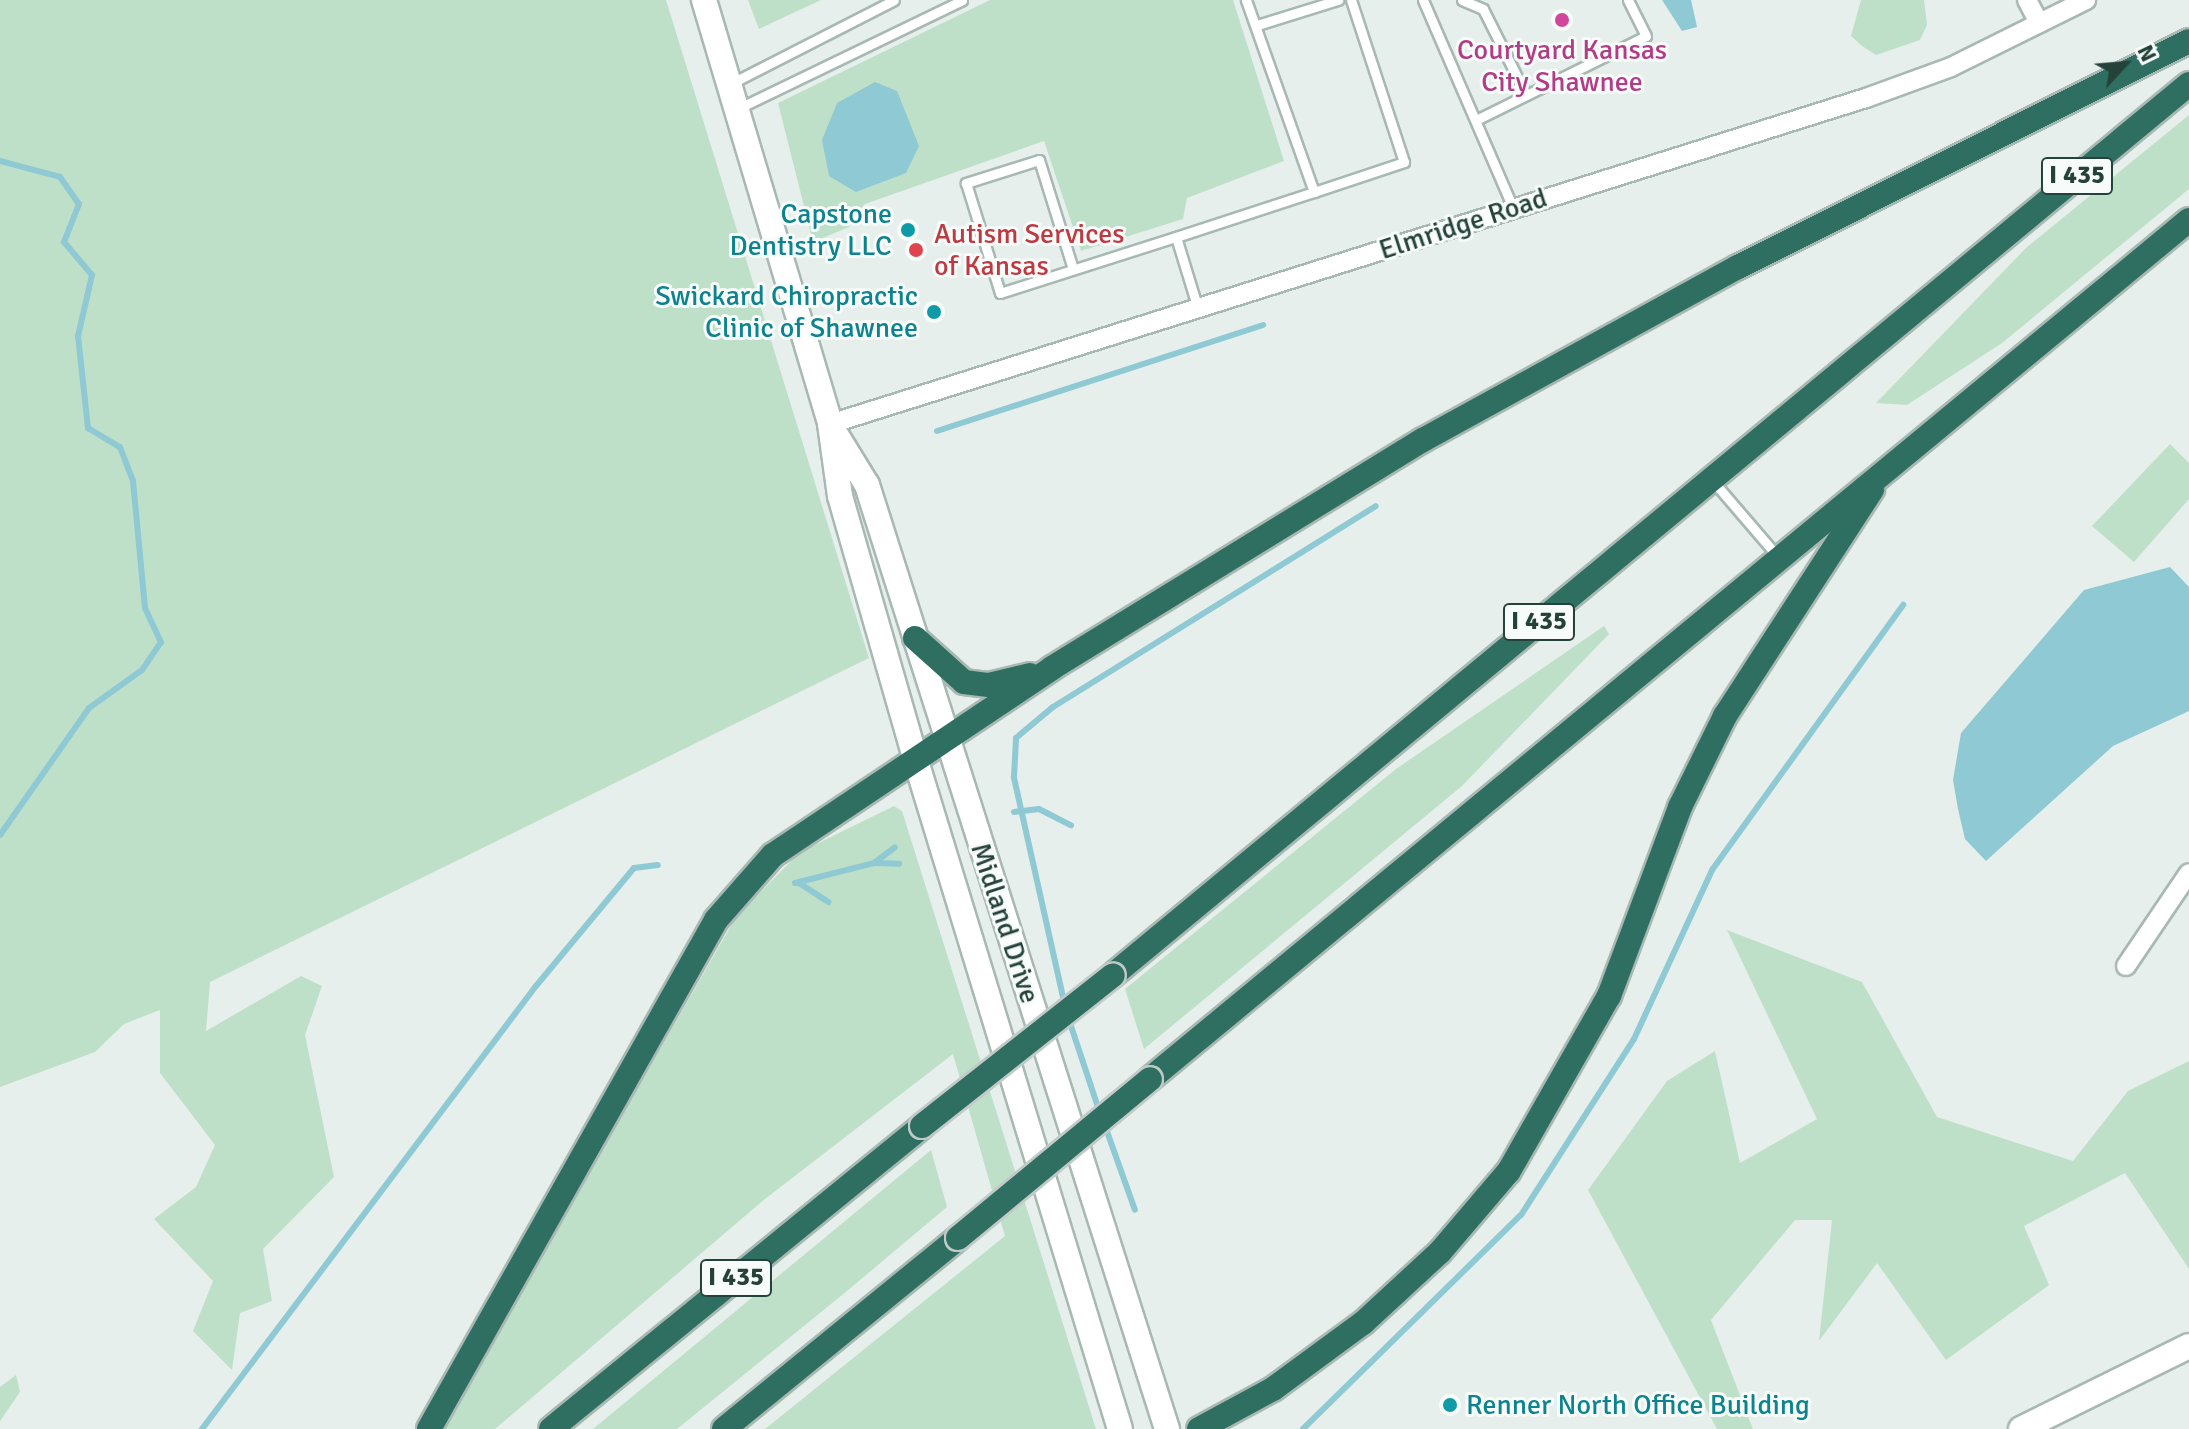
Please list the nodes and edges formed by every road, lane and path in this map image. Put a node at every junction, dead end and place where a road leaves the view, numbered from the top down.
1 (704, 0) edge
2 (894, 0) edge
3 (962, 0) edge
4 (1246, 0) edge
5 (1338, 0) edge
6 (1351, 0) edge
7 (1423, 0) edge
8 (1462, 0) edge
9 (1628, 0) edge
10 (2027, 0) edge
11 (2086, 0) edge
12 (2039, 23) junction
13 (1257, 25) junction
14 (2189, 41) edge
15 (730, 84) junction
16 (2189, 84) edge
17 (1526, 95) junction
18 (737, 109) junction
19 (1480, 118) junction
20 (1314, 192) junction
21 (1513, 208) junction
22 (2189, 220) edge
23 (1176, 237) junction
24 (1073, 269) junction
25 (1198, 309) junction
26 (830, 424) junction
27 (1885, 470) junction
28 (1711, 479) junction
29 (1779, 558) junction
30 (915, 638) junction
31 (1052, 668) junction
32 (947, 741) junction
33 (916, 761) junction
34 (2189, 873) edge
35 (2126, 966) dead end
36 (2189, 1346) edge
37 (429, 1429) edge
38 (551, 1429) edge
39 (724, 1429) edge
40 (1120, 1429) edge
41 (1167, 1429) edge
42 (1199, 1429) edge
43 (2021, 1429) edge

1 - 15 main road, Midland Drive
2 - 15 lane
3 - 18 lane
4 - 13 lane
5 - 13 lane
6 - 20 lane
7 - 19 lane
8 - 17 lane
9 - 17 lane
10 - 12 street
11 - 12 street, Elmridge Road
12 - 21 street, Elmridge Road
13 - 20 lane
14 - 31 highway
15 - 18 main road, Midland Drive
16 - 28 highway, I 435
17 - 19 lane
18 - 26 main road, Midland Drive
19 - 21 lane
20 - 23 lane
21 - 25 street, Elmridge Road
22 - 27 highway
23 - 24 lane
23 - 25 lane
24 - 24 lane
25 - 26 street, Elmridge Road
26 - 30 main road, Midland Drive
26 - 33 main road, Midland Drive
27 - 29 highway
27 - 42 highway
28 - 29 lane
28 - 38 highway, I 435, bridge
29 - 39 highway, bridge
30 - 31 highway
30 - 32 main road, Midland Drive
31 - 32 highway
32 - 33 highway
32 - 41 main road, Midland Drive
33 - 37 highway
33 - 40 main road, Midland Drive
34 - 35 street
36 - 43 main road

